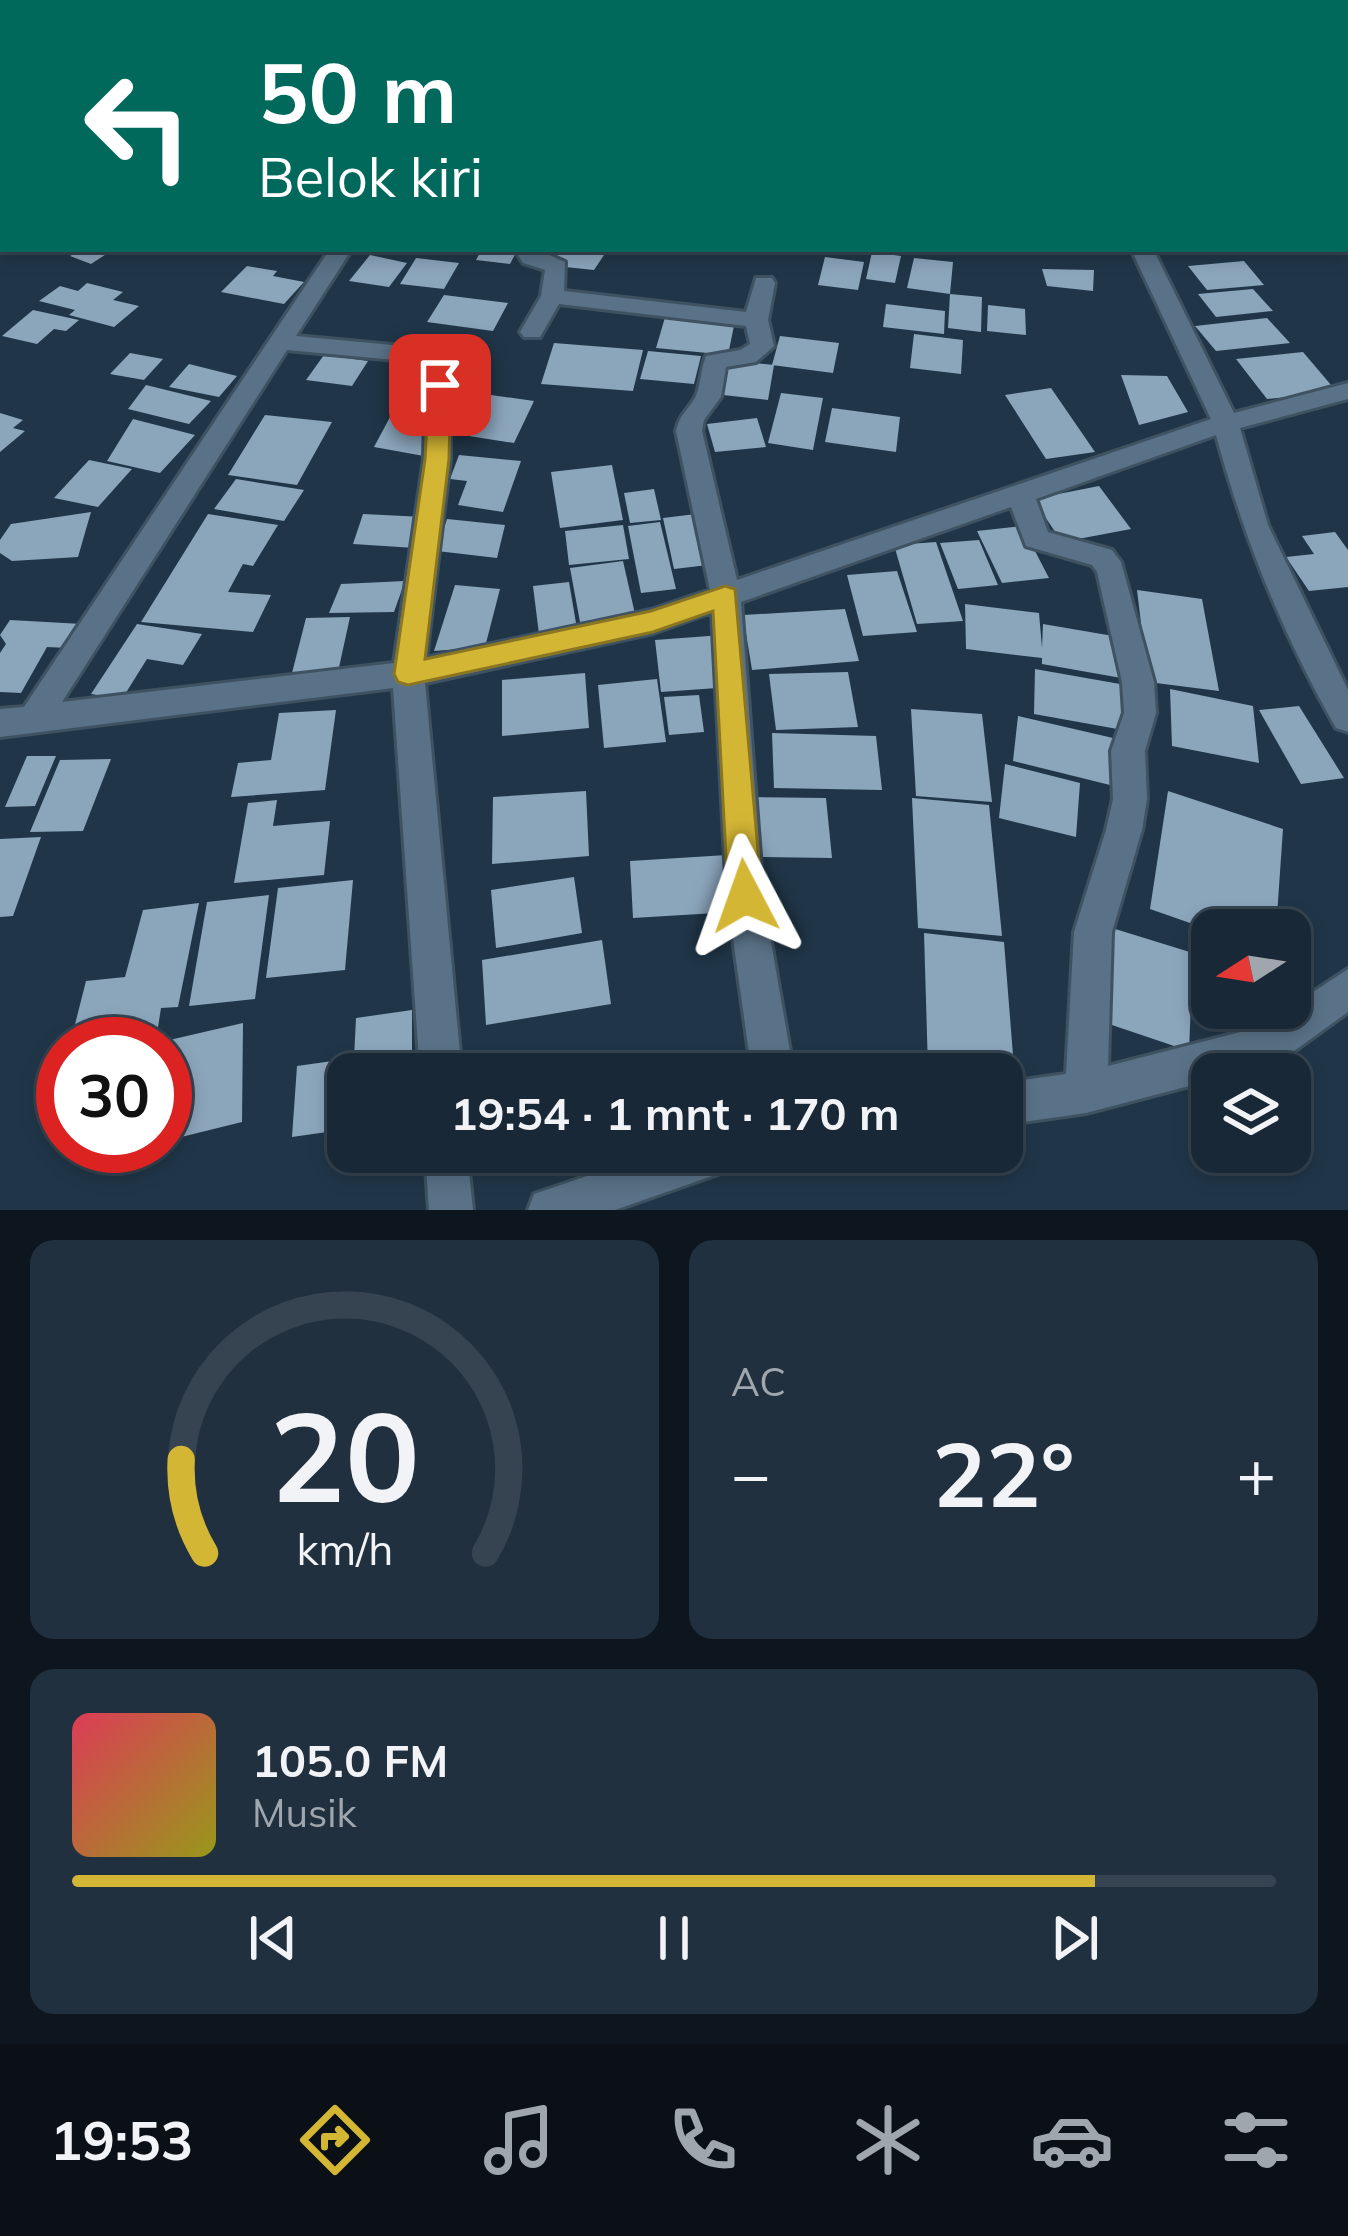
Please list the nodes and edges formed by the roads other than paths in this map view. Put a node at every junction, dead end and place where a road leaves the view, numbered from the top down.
1 (339, 252) edge
2 (526, 252) edge
3 (1143, 252) edge
4 (764, 283) dead end
5 (551, 296) junction
6 (756, 320) junction
7 (532, 332) dead end
8 (282, 342) junction
9 (1348, 391) edge
10 (1226, 423) junction
11 (1021, 495) junction
12 (725, 596) junction
13 (408, 674) junction
14 (1348, 719) edge
15 (16, 722) edge
16 (1348, 988) edge
17 (439, 1053) edge
18 (770, 1053) edge
19 (1086, 1093) junction
20 (1023, 1100) edge
21 (448, 1173) edge
22 (660, 1173) edge
23 (451, 1210) edge
24 (550, 1210) edge

1 - 8 street
2 - 5 street
3 - 10 street
4 - 6 street
5 - 6 street
5 - 7 street
6 - 12 street
8 - 13 street
8 - 15 street
9 - 10 street
10 - 11 street
10 - 14 street
11 - 12 street
11 - 19 street
12 - 13 street
12 - 18 street
13 - 15 street
13 - 17 street
16 - 19 street
19 - 20 street
21 - 23 street
22 - 24 street

